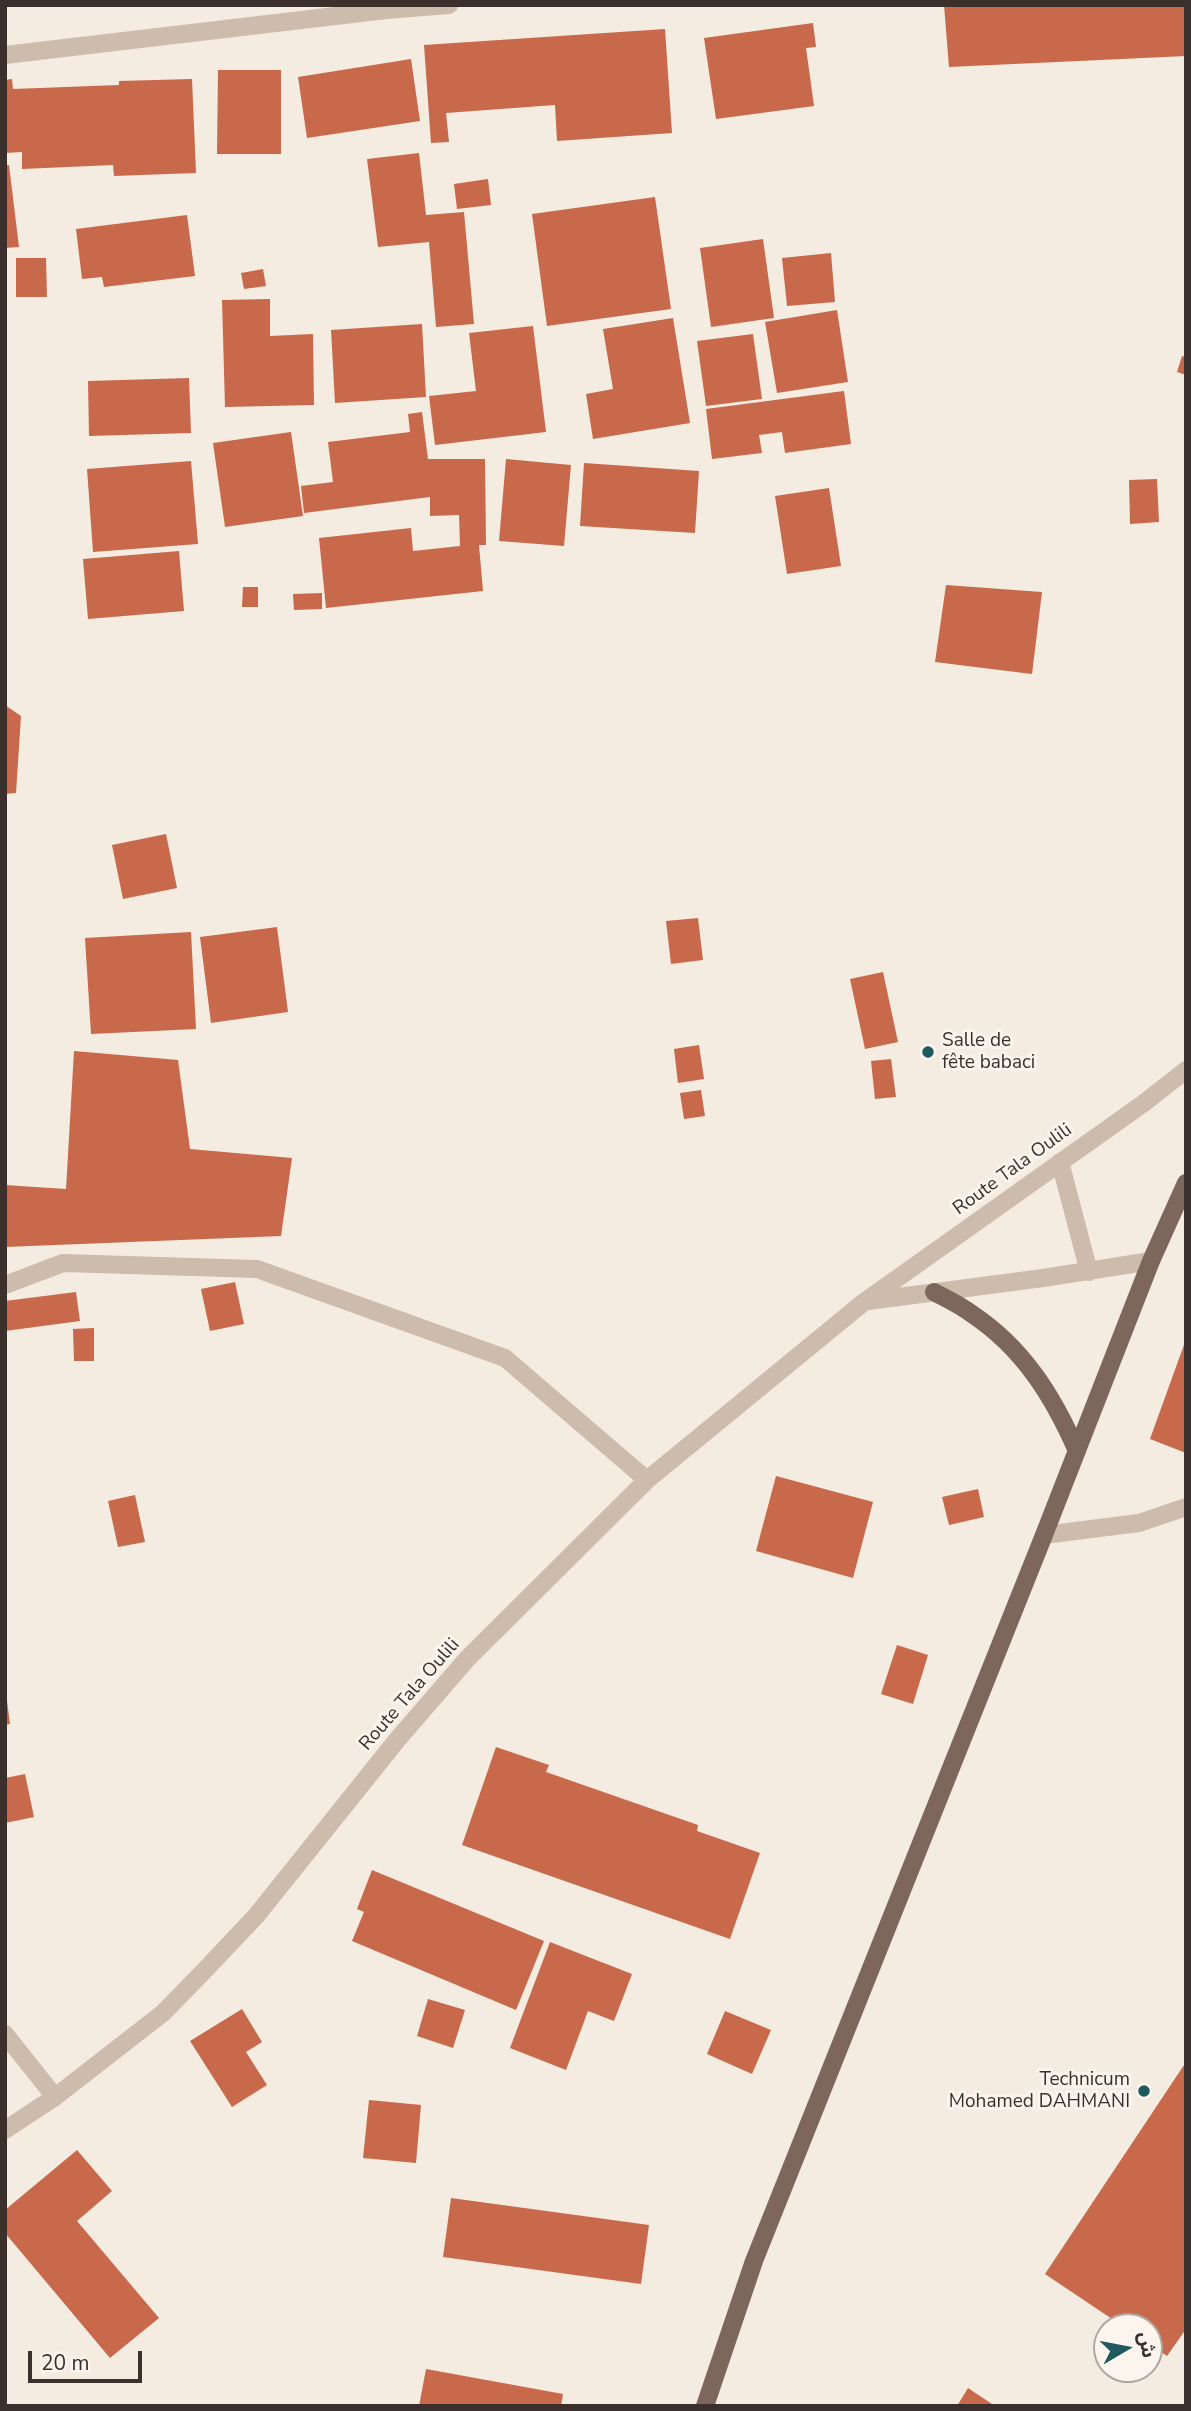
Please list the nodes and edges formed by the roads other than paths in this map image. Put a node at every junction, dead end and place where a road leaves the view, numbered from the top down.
1 (449, 5) edge
2 (5, 55) edge
3 (1186, 1070) edge
4 (1060, 1162) junction
5 (1186, 1183) edge
6 (1151, 1261) junction
7 (1089, 1272) junction
8 (5, 1286) edge
9 (934, 1292) junction
10 (864, 1302) junction
11 (1077, 1451) junction
12 (647, 1480) junction
13 (1186, 1507) edge
14 (1044, 1535) junction
15 (5, 2034) edge
16 (55, 2096) junction
17 (5, 2130) edge
18 (705, 2406) edge

1 - 2 street
3 - 4 street, Route Tala Oulili
4 - 7 street
4 - 10 street, Route Tala Oulili
5 - 6 main road
6 - 7 street
6 - 11 main road
7 - 9 street
8 - 12 street
9 - 10 street
9 - 11 main road
10 - 12 street, Route Tala Oulili
11 - 14 main road
12 - 16 street, Route Tala Oulili
13 - 14 street
14 - 18 main road
15 - 16 street
16 - 17 street, Route Tala Oulili

